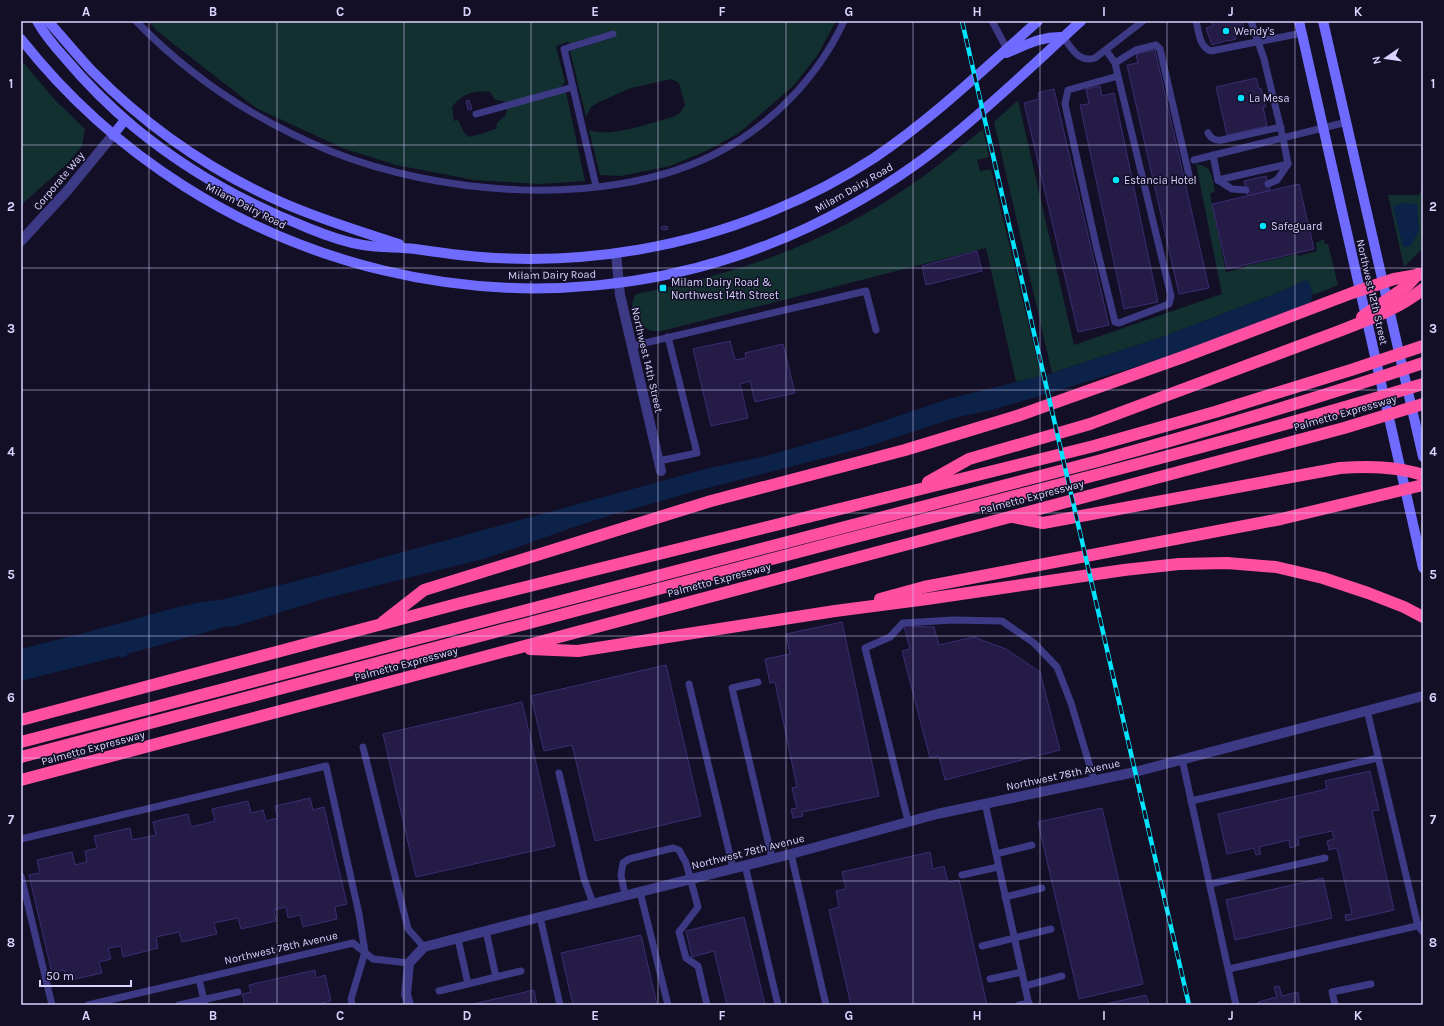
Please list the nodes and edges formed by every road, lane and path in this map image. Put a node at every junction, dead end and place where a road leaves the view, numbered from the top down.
1 (37, 21) edge
2 (48, 21) edge
3 (136, 21) edge
4 (844, 21) edge
5 (992, 21) edge
6 (1038, 21) edge
7 (1081, 21) edge
8 (1143, 21) edge
9 (1196, 21) edge
10 (1252, 21) edge
11 (1299, 21) edge
12 (1323, 21) edge
13 (1302, 33) junction
14 (613, 34) dead end
15 (1063, 37) junction
16 (21, 39) edge
17 (1258, 42) junction
18 (1007, 49) junction
19 (1106, 50) junction
20 (999, 56) junction
21 (1115, 63) junction
22 (1118, 76) junction
23 (573, 87) junction
24 (476, 114) dead end
25 (125, 120) junction
26 (1347, 122) junction
27 (1281, 127) junction
28 (1322, 128) junction
29 (1208, 133) dead end
30 (113, 135) junction
31 (1283, 138) junction
32 (1213, 155) junction
33 (1194, 160) dead end
34 (1288, 164) junction
35 (1189, 175) dead end
36 (1218, 180) junction
37 (1268, 184) dead end
38 (596, 186) junction
39 (1246, 190) dead end
40 (21, 241) edge
41 (412, 249) junction
42 (616, 254) junction
43 (1423, 267) edge
44 (1423, 274) edge
45 (619, 283) junction
46 (1415, 290) edge
47 (876, 330) dead end
48 (668, 337) junction
49 (632, 346) junction
50 (1423, 346) edge
51 (1423, 363) edge
52 (1423, 384) edge
53 (1423, 404) edge
54 (1423, 457) edge
55 (660, 466) joint
56 (1423, 475) edge
57 (1423, 485) edge
58 (915, 489) junction
59 (1010, 517) junction
60 (1423, 568) edge
61 (835, 611) junction
62 (1423, 617) edge
63 (377, 626) junction
64 (516, 649) junction
65 (758, 682) dead end
66 (689, 684) dead end
67 (1423, 696) edge
68 (1367, 710) junction
69 (21, 720) edge
70 (21, 742) edge
71 (364, 747) dead end
72 (21, 757) edge
73 (1378, 758) junction
74 (1182, 759) junction
75 (560, 773) dead end
76 (21, 780) edge
77 (1094, 780) junction
78 (1191, 801) junction
79 (985, 803) junction
80 (908, 822) junction
81 (21, 840) edge
82 (1032, 845) dead end
83 (791, 854) junction
84 (996, 854) junction
85 (772, 858) junction
86 (1325, 858) dead end
87 (745, 865) junction
88 (998, 866) junction
89 (733, 868) junction
90 (962, 875) dead end
91 (21, 876) edge
92 (691, 879) junction
93 (1210, 884) junction
94 (1042, 888) dead end
95 (640, 892) junction
96 (625, 896) junction
97 (1005, 896) junction
98 (593, 903) junction
99 (540, 917) junction
100 (1421, 928) edge
101 (1051, 929) dead end
102 (486, 931) junction
103 (458, 938) junction
104 (1014, 938) junction
105 (982, 946) dead end
106 (424, 947) junction
107 (365, 952) junction
108 (409, 963) junction
109 (1229, 969) junction
110 (521, 971) dead end
111 (1022, 972) junction
112 (1062, 976) dead end
113 (496, 977) junction
114 (199, 979) junction
115 (990, 979) dead end
116 (468, 984) junction
117 (1371, 984) dead end
118 (1025, 986) junction
119 (439, 991) dead end
120 (238, 992) dead end
121 (204, 1002) edge
122 (1029, 1004) edge
123 (52, 1005) edge
124 (88, 1005) edge
125 (179, 1005) edge
126 (352, 1005) edge
127 (409, 1005) edge
128 (560, 1005) edge
129 (668, 1005) edge
130 (707, 1005) edge
131 (778, 1005) edge
132 (826, 1005) edge
133 (1019, 1005) edge
134 (1236, 1005) edge
135 (1334, 1005) edge

1 - 25 main road, Milam Dairy Road
2 - 41 main road, Milam Dairy Road
3 - 38 lane
4 - 38 lane
5 - 18 lane
6 - 18 main road, Milam Dairy Road
7 - 15 main road, Milam Dairy Road
8 - 19 lane
9 - 17 lane
10 - 17 lane
11 - 13 main road, Northwest 12th Street
12 - 26 main road, Northwest 12th Street
13 - 17 lane
13 - 28 main road, Northwest 12th Street
14 - 23 lane
15 - 19 lane
15 - 20 main road
15 - 45 main road, Milam Dairy Road
16 - 30 main road, Milam Dairy Road
17 - 27 lane
18 - 20 main road, Milam Dairy Road
19 - 21 lane
20 - 42 main road, Milam Dairy Road
21 - 22 lane
21 - 35 lane
22 - 22 lane
23 - 24 lane
23 - 38 lane
25 - 30 main road
25 - 41 main road, Milam Dairy Road
26 - 28 lane
26 - 54 main road, Northwest 12th Street
27 - 29 lane
27 - 31 lane
28 - 31 lane
28 - 60 main road, Northwest 12th Street
30 - 40 street, Corporate Way
30 - 45 main road, Milam Dairy Road
31 - 32 lane
31 - 34 lane
32 - 33 lane
32 - 36 lane
34 - 36 lane
34 - 37 lane
36 - 39 lane
41 - 42 main road, Milam Dairy Road
42 - 45 street, Northwest 14th Street
43 - 46 highway
44 - 63 highway
45 - 49 street, Northwest 14th Street
46 - 58 highway
47 - 48 lane
48 - 49 lane
48 - 55 lane
49 - 55 street, Northwest 14th Street
50 - 58 highway
51 - 70 highway
52 - 72 highway
53 - 59 highway, Palmetto Expressway
56 - 59 highway
57 - 61 highway
58 - 63 highway
59 - 64 highway, Palmetto Expressway
61 - 62 highway
61 - 64 highway
63 - 69 highway
64 - 76 highway, Palmetto Expressway
65 - 85 lane
66 - 89 lane
67 - 68 street, Northwest 78th Avenue
68 - 73 lane
68 - 74 street, Northwest 78th Avenue
71 - 106 lane
73 - 78 lane
73 - 100 lane
74 - 77 street, Northwest 78th Avenue
74 - 78 lane
75 - 98 lane
77 - 79 street, Northwest 78th Avenue
77 - 80 lane
78 - 93 lane
79 - 80 street, Northwest 78th Avenue
79 - 84 lane
80 - 83 street, Northwest 78th Avenue
81 - 107 lane
82 - 84 lane
83 - 85 street, Northwest 78th Avenue
83 - 132 lane
84 - 88 lane
85 - 87 street, Northwest 78th Avenue
86 - 93 lane
87 - 89 street, Northwest 78th Avenue
87 - 131 lane
88 - 90 lane
88 - 97 lane
89 - 92 street, Northwest 78th Avenue
91 - 123 lane
92 - 95 street, Northwest 78th Avenue
92 - 96 lane
92 - 130 lane
93 - 109 lane
94 - 97 lane
95 - 96 street, Northwest 78th Avenue
95 - 129 lane
96 - 98 street, Northwest 78th Avenue
97 - 104 lane
98 - 99 street, Northwest 78th Avenue
99 - 102 street, Northwest 78th Avenue
99 - 128 lane
100 - 109 lane
101 - 104 lane
102 - 103 street, Northwest 78th Avenue
102 - 113 lane
103 - 106 street, Northwest 78th Avenue
103 - 116 lane
104 - 105 lane
104 - 111 lane
106 - 108 street
107 - 108 lane, Northwest 78th Avenue
107 - 114 lane, Northwest 78th Avenue
107 - 126 lane
108 - 127 street
109 - 134 lane
110 - 113 lane
111 - 115 lane
111 - 118 lane
112 - 118 lane
113 - 116 lane
114 - 121 lane
114 - 124 lane, Northwest 78th Avenue
116 - 119 lane
117 - 135 lane
118 - 122 lane
120 - 121 lane
121 - 125 lane
122 - 133 lane

